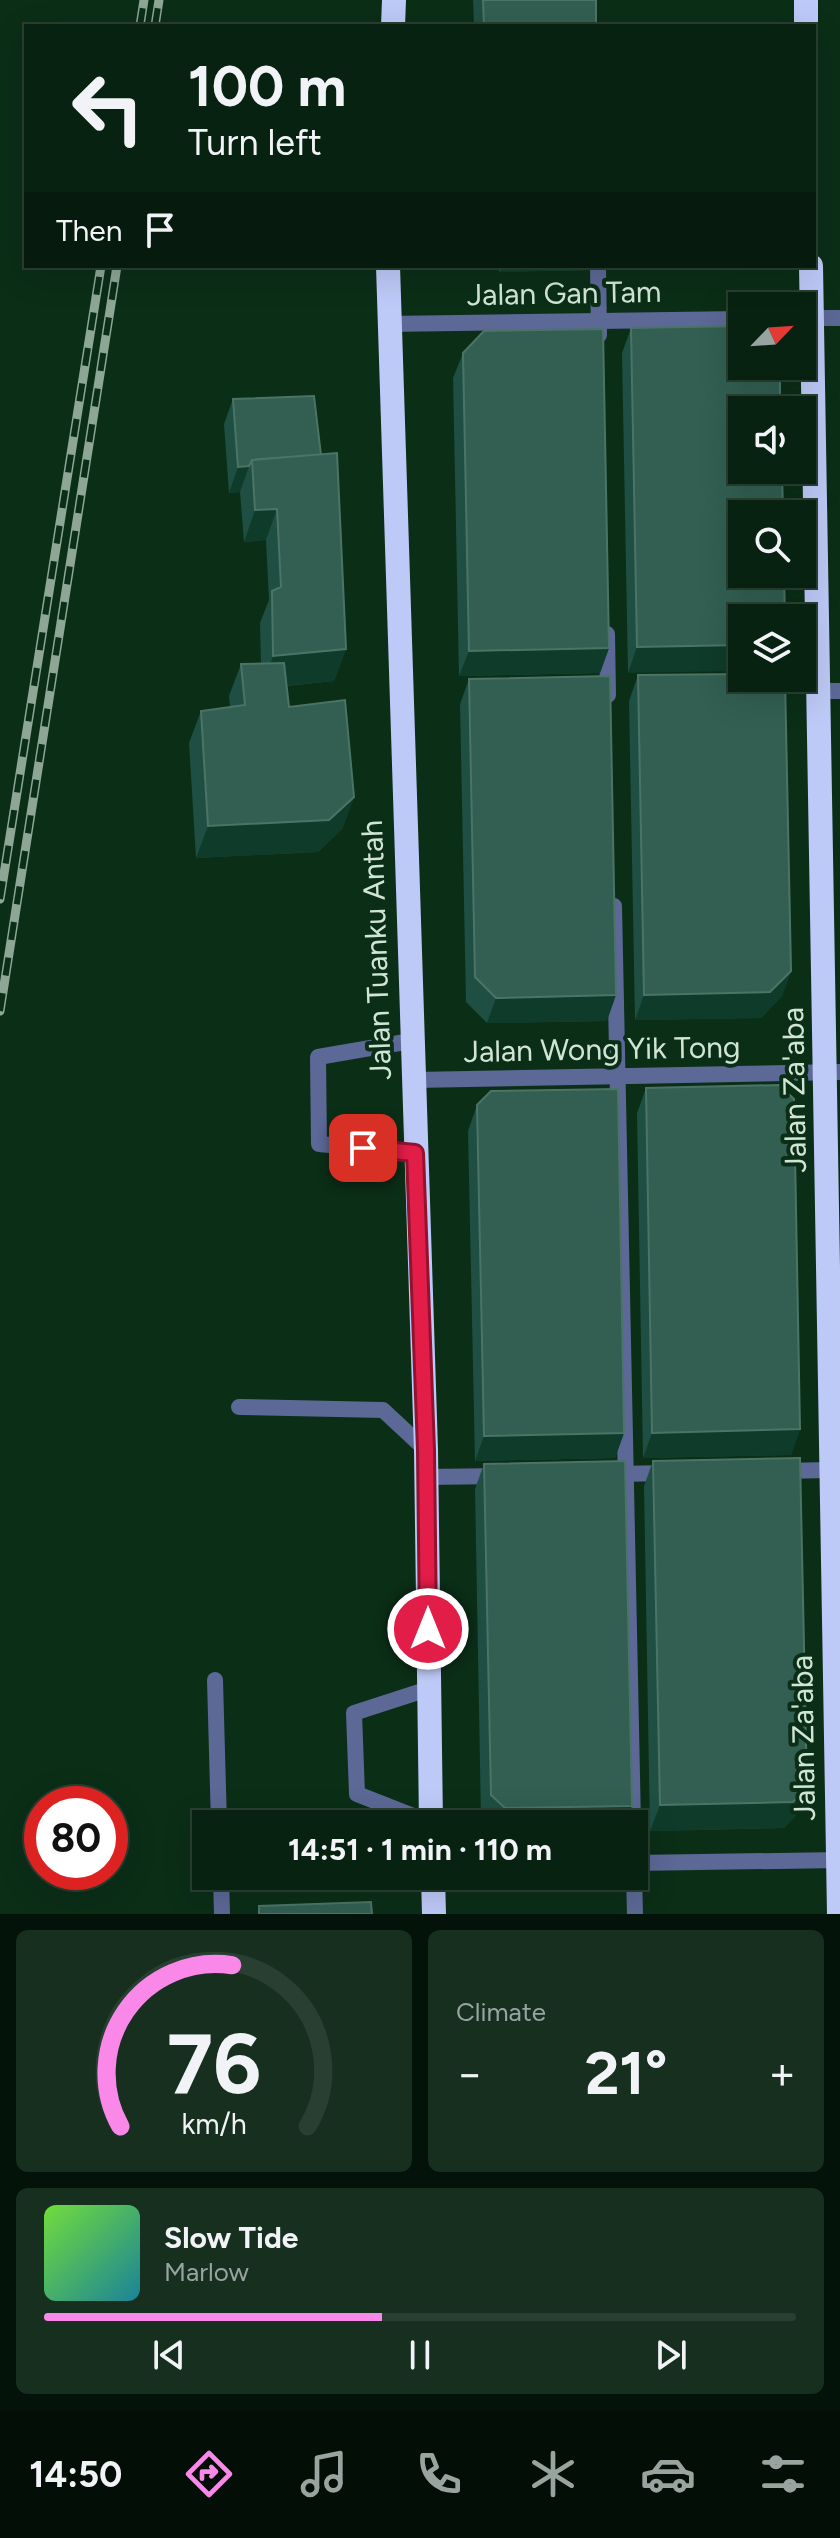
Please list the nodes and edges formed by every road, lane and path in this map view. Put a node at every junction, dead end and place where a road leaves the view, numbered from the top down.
1 (394, 0) edge
2 (806, 0) edge
3 (393, 24) edge
4 (806, 24) edge
5 (388, 268) edge
6 (598, 268) edge
7 (811, 268) edge
8 (809, 292) edge
9 (816, 318) edge
10 (840, 318) edge
11 (728, 319) edge
12 (598, 321) junction
13 (387, 324) junction
14 (599, 352) edge
15 (811, 380) edge
16 (606, 620) edge
17 (830, 691) edge
18 (609, 715) edge
19 (613, 888) edge
20 (411, 1041) junction
21 (833, 1072) edge
22 (619, 1078) junction
23 (413, 1080) junction
24 (415, 1153) junction
25 (239, 1407) dead end
26 (426, 1450) junction
27 (831, 1470) junction
28 (768, 1471) edge
29 (689, 1473) edge
30 (595, 1474) edge
31 (626, 1474) junction
32 (519, 1476) edge
33 (427, 1477) junction
34 (215, 1680) dead end
35 (428, 1689) junction
36 (219, 1810) edge
37 (396, 1810) edge
38 (431, 1810) edge
39 (633, 1810) edge
40 (838, 1860) edge
41 (648, 1863) edge
42 (221, 1890) edge
43 (433, 1890) edge
44 (634, 1890) edge
45 (222, 1914) edge
46 (434, 1914) edge
47 (635, 1914) edge
48 (839, 1914) edge

1 - 3 highway
2 - 4 highway
5 - 13 highway, Jalan Tuanku Antah
6 - 12 street
7 - 8 highway, Jalan Za'aba
9 - 10 street
11 - 12 street, Jalan Gan Tam
12 - 13 street, Jalan Gan Tam
12 - 14 street
13 - 20 highway, Jalan Tuanku Antah
15 - 17 highway, Jalan Za'aba
16 - 18 street
17 - 21 highway, Jalan Za'aba
19 - 22 street
20 - 23 highway, Jalan Tuanku Antah
20 - 24 street
21 - 22 street, Jalan Wong Yik Tong
21 - 27 highway, Jalan Za'aba
22 - 23 street, Jalan Wong Yik Tong
22 - 31 street
23 - 24 highway, Jalan Tuanku Antah
24 - 26 highway, Jalan Tuanku Antah
25 - 26 street
26 - 33 highway, Jalan Tuanku Antah
27 - 28 street
27 - 40 highway, Jalan Za'aba
29 - 31 street
30 - 31 street
31 - 39 street
32 - 33 street
33 - 35 highway, Jalan Tuanku Antah
34 - 36 street
35 - 37 street
35 - 38 highway, Jalan Tuanku Antah
40 - 41 street
40 - 48 highway, Jalan Za'aba
42 - 45 street
43 - 46 highway
44 - 47 street

